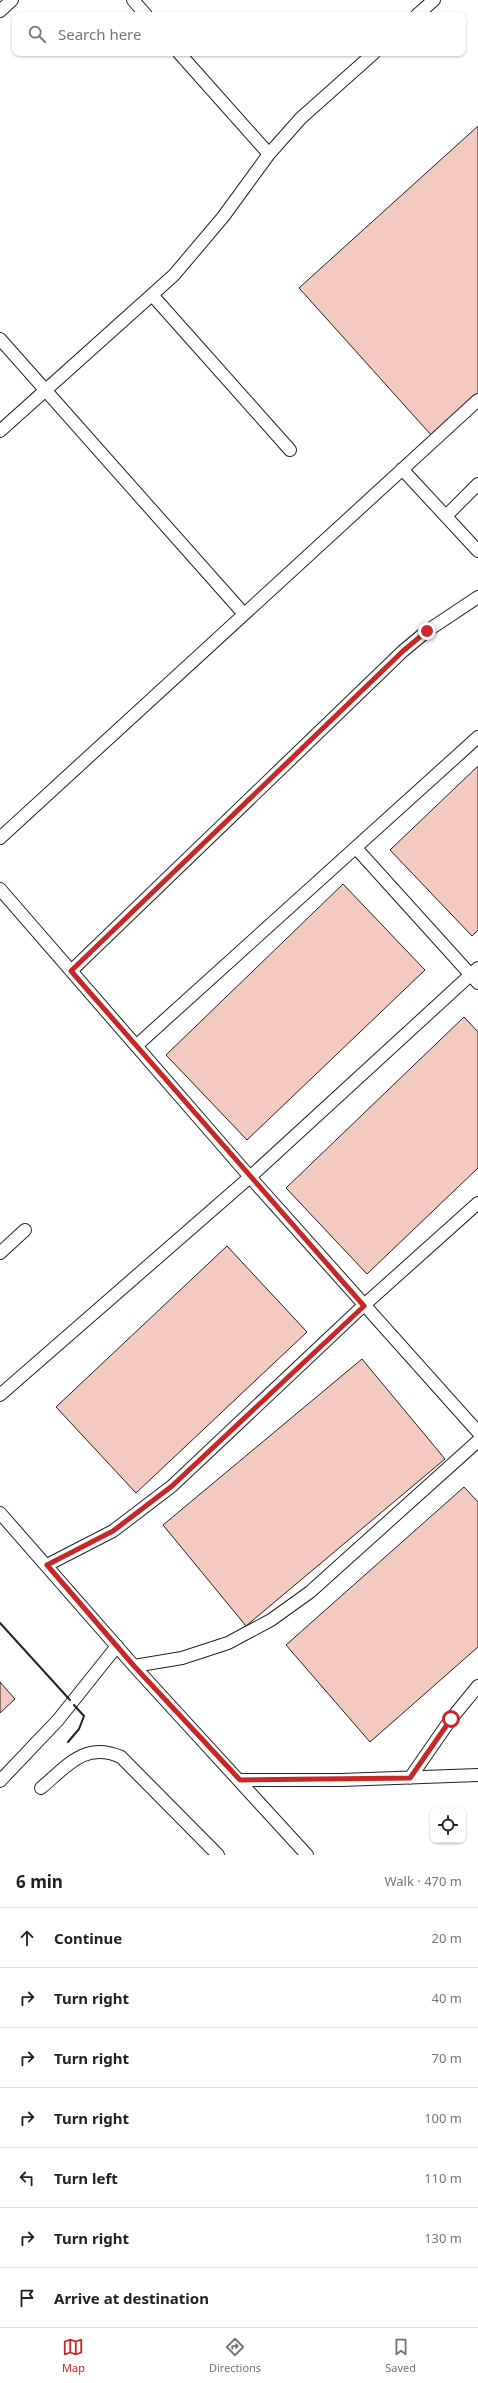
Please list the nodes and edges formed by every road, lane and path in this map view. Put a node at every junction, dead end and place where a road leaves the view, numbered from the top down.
1 (12, 0) edge
2 (133, 0) edge
3 (434, 0) edge
4 (0, 11) edge
5 (143, 12) edge
6 (420, 12) edge
7 (182, 56) edge
8 (371, 56) edge
9 (269, 154) junction
10 (153, 296) junction
11 (0, 339) edge
12 (47, 390) junction
13 (478, 400) edge
14 (0, 431) edge
15 (290, 450) dead end
16 (402, 470) junction
17 (478, 484) edge
18 (446, 516) junction
19 (478, 551) edge
20 (478, 597) edge
21 (244, 614) junction
22 (478, 737) edge
23 (0, 838) edge
24 (356, 848) junction
25 (0, 889) edge
26 (71, 971) junction
27 (475, 975) edge
28 (136, 1046) junction
29 (250, 1177) junction
30 (478, 1203) edge
31 (25, 1230) dead end
32 (0, 1253) edge
33 (364, 1306) junction
34 (0, 1395) edge
35 (478, 1432) edge
36 (478, 1441) edge
37 (0, 1513) edge
38 (47, 1565) junction
39 (117, 1646) junction
40 (134, 1666) junction
41 (478, 1686) edge
42 (478, 1775) edge
43 (410, 1778) junction
44 (240, 1780) junction
45 (0, 1781) edge
46 (41, 1788) dead end
47 (218, 1855) edge
48 (307, 1855) edge

1 - 4 lane
2 - 5 lane
3 - 6 lane
7 - 9 lane
8 - 9 lane
9 - 10 lane
10 - 12 lane
10 - 15 lane
11 - 12 lane
12 - 14 lane
12 - 21 lane
13 - 16 lane
16 - 18 lane
16 - 21 lane
17 - 18 lane
18 - 19 lane
20 - 26 lane
21 - 23 lane
22 - 24 lane
24 - 27 lane
24 - 28 lane
25 - 26 lane
26 - 28 lane
27 - 29 lane
28 - 29 lane
29 - 33 lane
29 - 34 lane
30 - 33 lane
31 - 32 lane
33 - 35 lane
33 - 38 lane
36 - 40 lane
37 - 38 lane
38 - 39 lane
39 - 40 lane
39 - 45 lane
40 - 44 lane
41 - 43 lane
42 - 43 lane
43 - 44 lane
44 - 48 lane
46 - 47 lane

